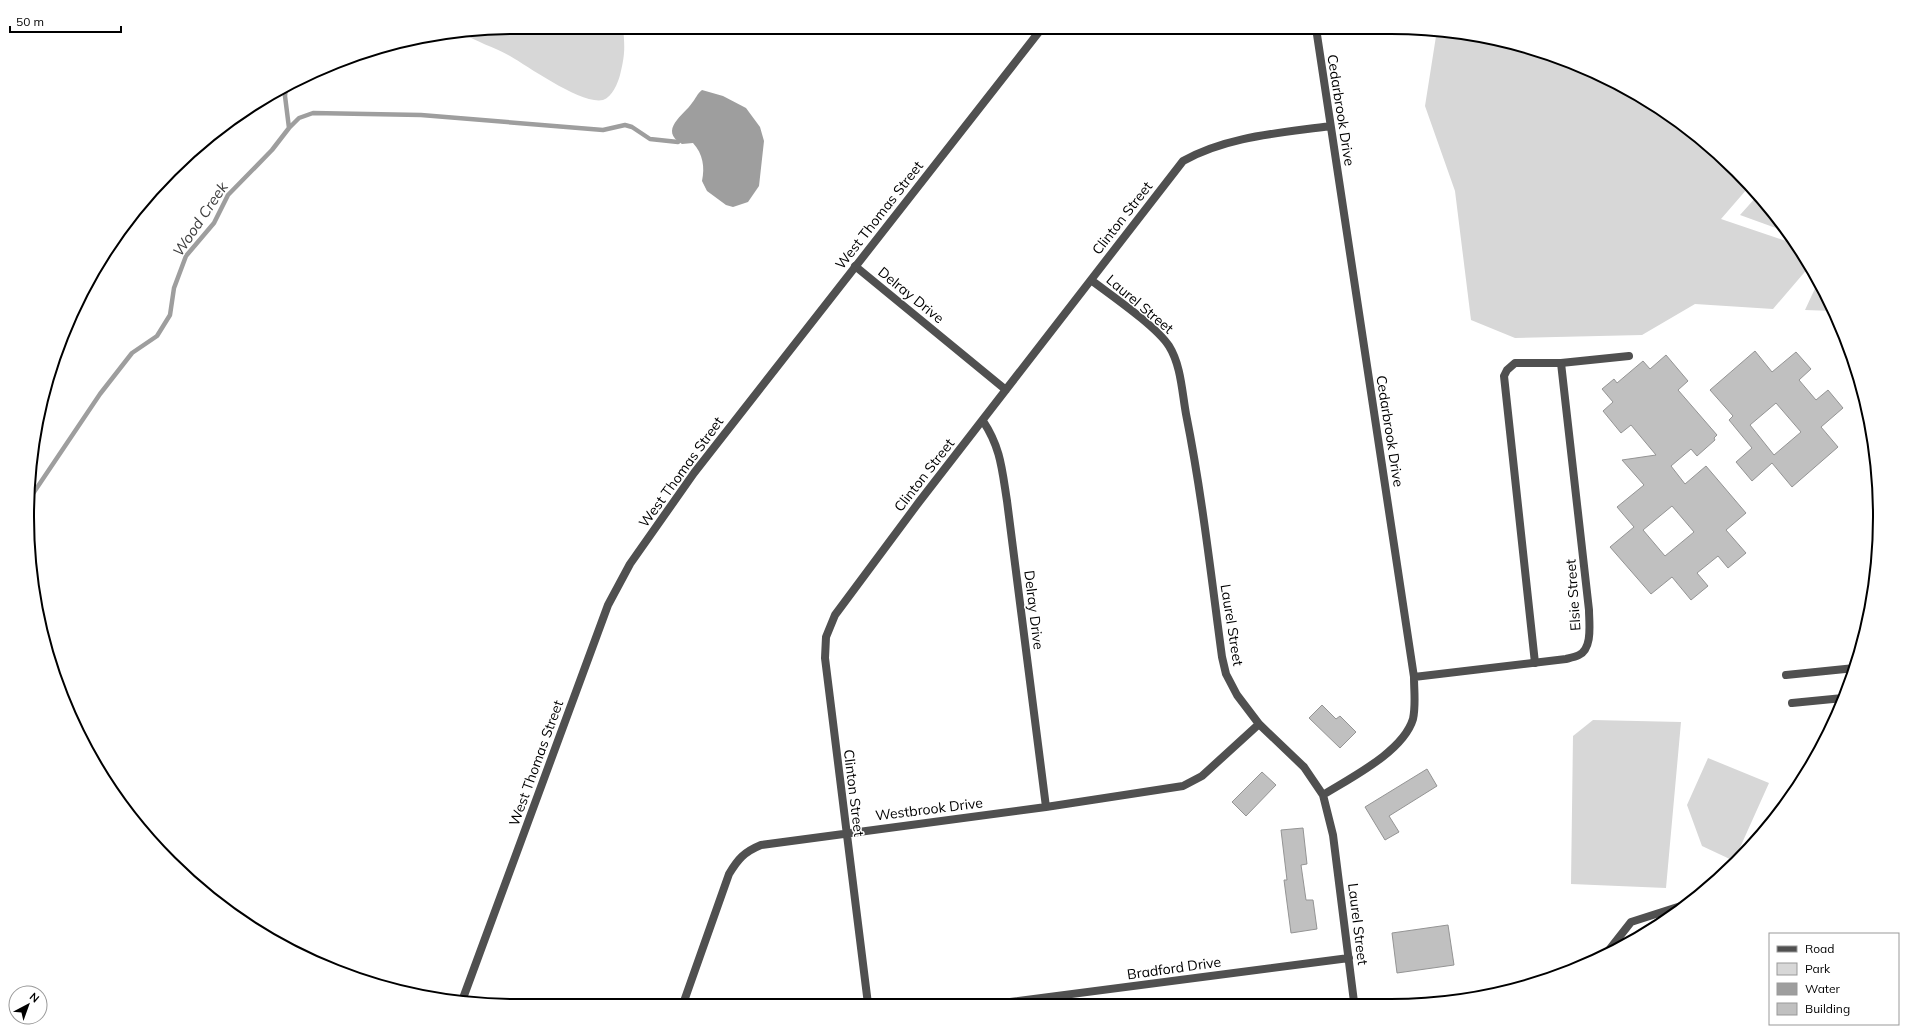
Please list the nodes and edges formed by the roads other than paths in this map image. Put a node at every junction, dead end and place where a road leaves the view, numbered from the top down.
1 (1037, 34) edge
2 (1317, 34) edge
3 (1330, 126) junction
4 (855, 266) junction
5 (1091, 280) junction
6 (1629, 356) dead end
7 (1561, 364) junction
8 (1006, 390) junction
9 (983, 421) junction
10 (1536, 663) junction
11 (1848, 669) edge
12 (1786, 674) dead end
13 (1414, 677) junction
14 (1837, 699) edge
15 (1792, 703) dead end
16 (1259, 724) junction
17 (1323, 795) junction
18 (1046, 807) junction
19 (846, 833) junction
20 (1670, 909) edge
21 (1614, 944) edge
22 (1349, 958) junction
23 (464, 996) edge
24 (685, 999) edge
25 (867, 999) edge
26 (1033, 999) edge
27 (1354, 999) edge

1 - 4 street, West Thomas Street
2 - 3 street, Cedarbrook Drive
3 - 5 street, Clinton Street
3 - 13 street, Cedarbrook Drive
4 - 8 street, Delray Drive
4 - 23 street, West Thomas Street
5 - 8 street, Clinton Street
5 - 16 street, Laurel Street
6 - 7 street
7 - 10 street, Elsie Street
7 - 10 street
8 - 9 street, Clinton Street
9 - 18 street, Delray Drive
9 - 19 street, Clinton Street
10 - 13 street, Elsie Street
11 - 12 street
13 - 17 street, Cedarbrook Drive
14 - 15 street
16 - 17 street, Laurel Street
16 - 18 street, Westbrook Drive
17 - 22 street, Laurel Street
18 - 19 street, Westbrook Drive
19 - 24 street, Westbrook Drive
19 - 25 street, Clinton Street
20 - 21 street
22 - 26 street, Bradford Drive
22 - 27 street, Laurel Street

